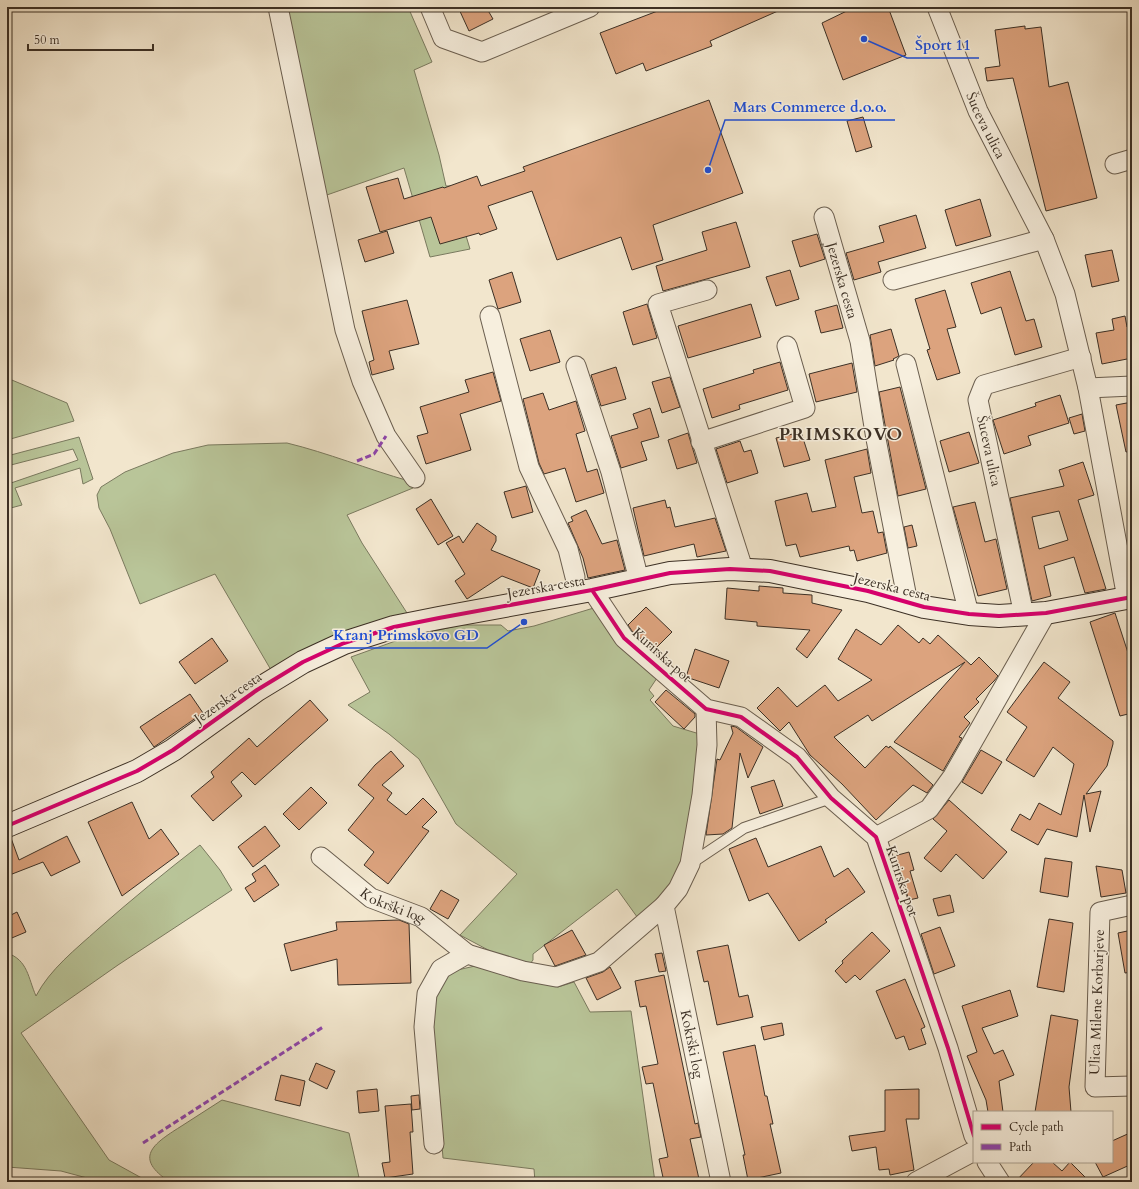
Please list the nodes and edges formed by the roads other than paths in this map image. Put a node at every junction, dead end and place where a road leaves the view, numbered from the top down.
1 (278, 7) edge
2 (430, 7) edge
3 (590, 7) edge
4 (937, 7) edge
5 (824, 217) dead end
6 (1044, 239) junction
7 (893, 280) dead end
8 (706, 290) dead end
9 (490, 316) dead end
10 (787, 346) dead end
11 (1081, 357) junction
12 (906, 364) dead end
13 (576, 366) dead end
14 (1132, 386) edge
15 (1088, 388) junction
16 (702, 442) junction
17 (415, 478) dead end
18 (743, 569) junction
19 (575, 577) dead end
20 (639, 580) junction
21 (592, 590) junction
22 (1130, 597) edge
23 (908, 603) junction
24 (969, 614) junction
25 (1046, 614) junction
26 (1024, 615) junction
27 (706, 709) junction
28 (831, 798) junction
29 (7, 826) edge
30 (876, 837) junction
31 (321, 856) dead end
32 (690, 864) junction
33 (1132, 905) edge
34 (664, 906) junction
35 (467, 954) junction
36 (1132, 1086) edge
37 (973, 1133) edge
38 (434, 1144) dead end
39 (973, 1152) edge
40 (988, 1163) edge
41 (722, 1182) edge
42 (916, 1182) edge
43 (1000, 1182) edge

1 - 17 street
2 - 3 street
4 - 6 street, Šuceva ulica
5 - 23 street, Jezerska cesta
6 - 7 street
6 - 11 street, Šuceva ulica
8 - 16 street
9 - 19 street, Jezerska cesta
10 - 16 street
11 - 15 street, Šuceva ulica
11 - 26 street, Šuceva ulica
12 - 24 street
13 - 20 street
14 - 15 street
15 - 22 street, Šuceva ulica
16 - 18 street
18 - 20 street, Jezerska cesta
18 - 23 street, Jezerska cesta
20 - 21 street, Jezerska cesta
21 - 27 street, Kurirska pot
21 - 29 street, Jezerska cesta
22 - 25 street, Jezerska cesta
23 - 24 street, Jezerska cesta
24 - 26 street, Jezerska cesta
25 - 26 street, Jezerska cesta
25 - 30 street
27 - 28 street, Kurirska pot
27 - 32 street, Kokrški log
28 - 30 street, Kurirska pot
28 - 32 lane
30 - 37 street, Kurirska pot
31 - 35 street, Kokrški log
32 - 34 street, Kokrški log
33 - 36 street, Ulica Milene Korbarjeve
34 - 35 street, Kokrški log
34 - 41 street, Kokrški log
35 - 38 street
39 - 42 street
40 - 43 street

